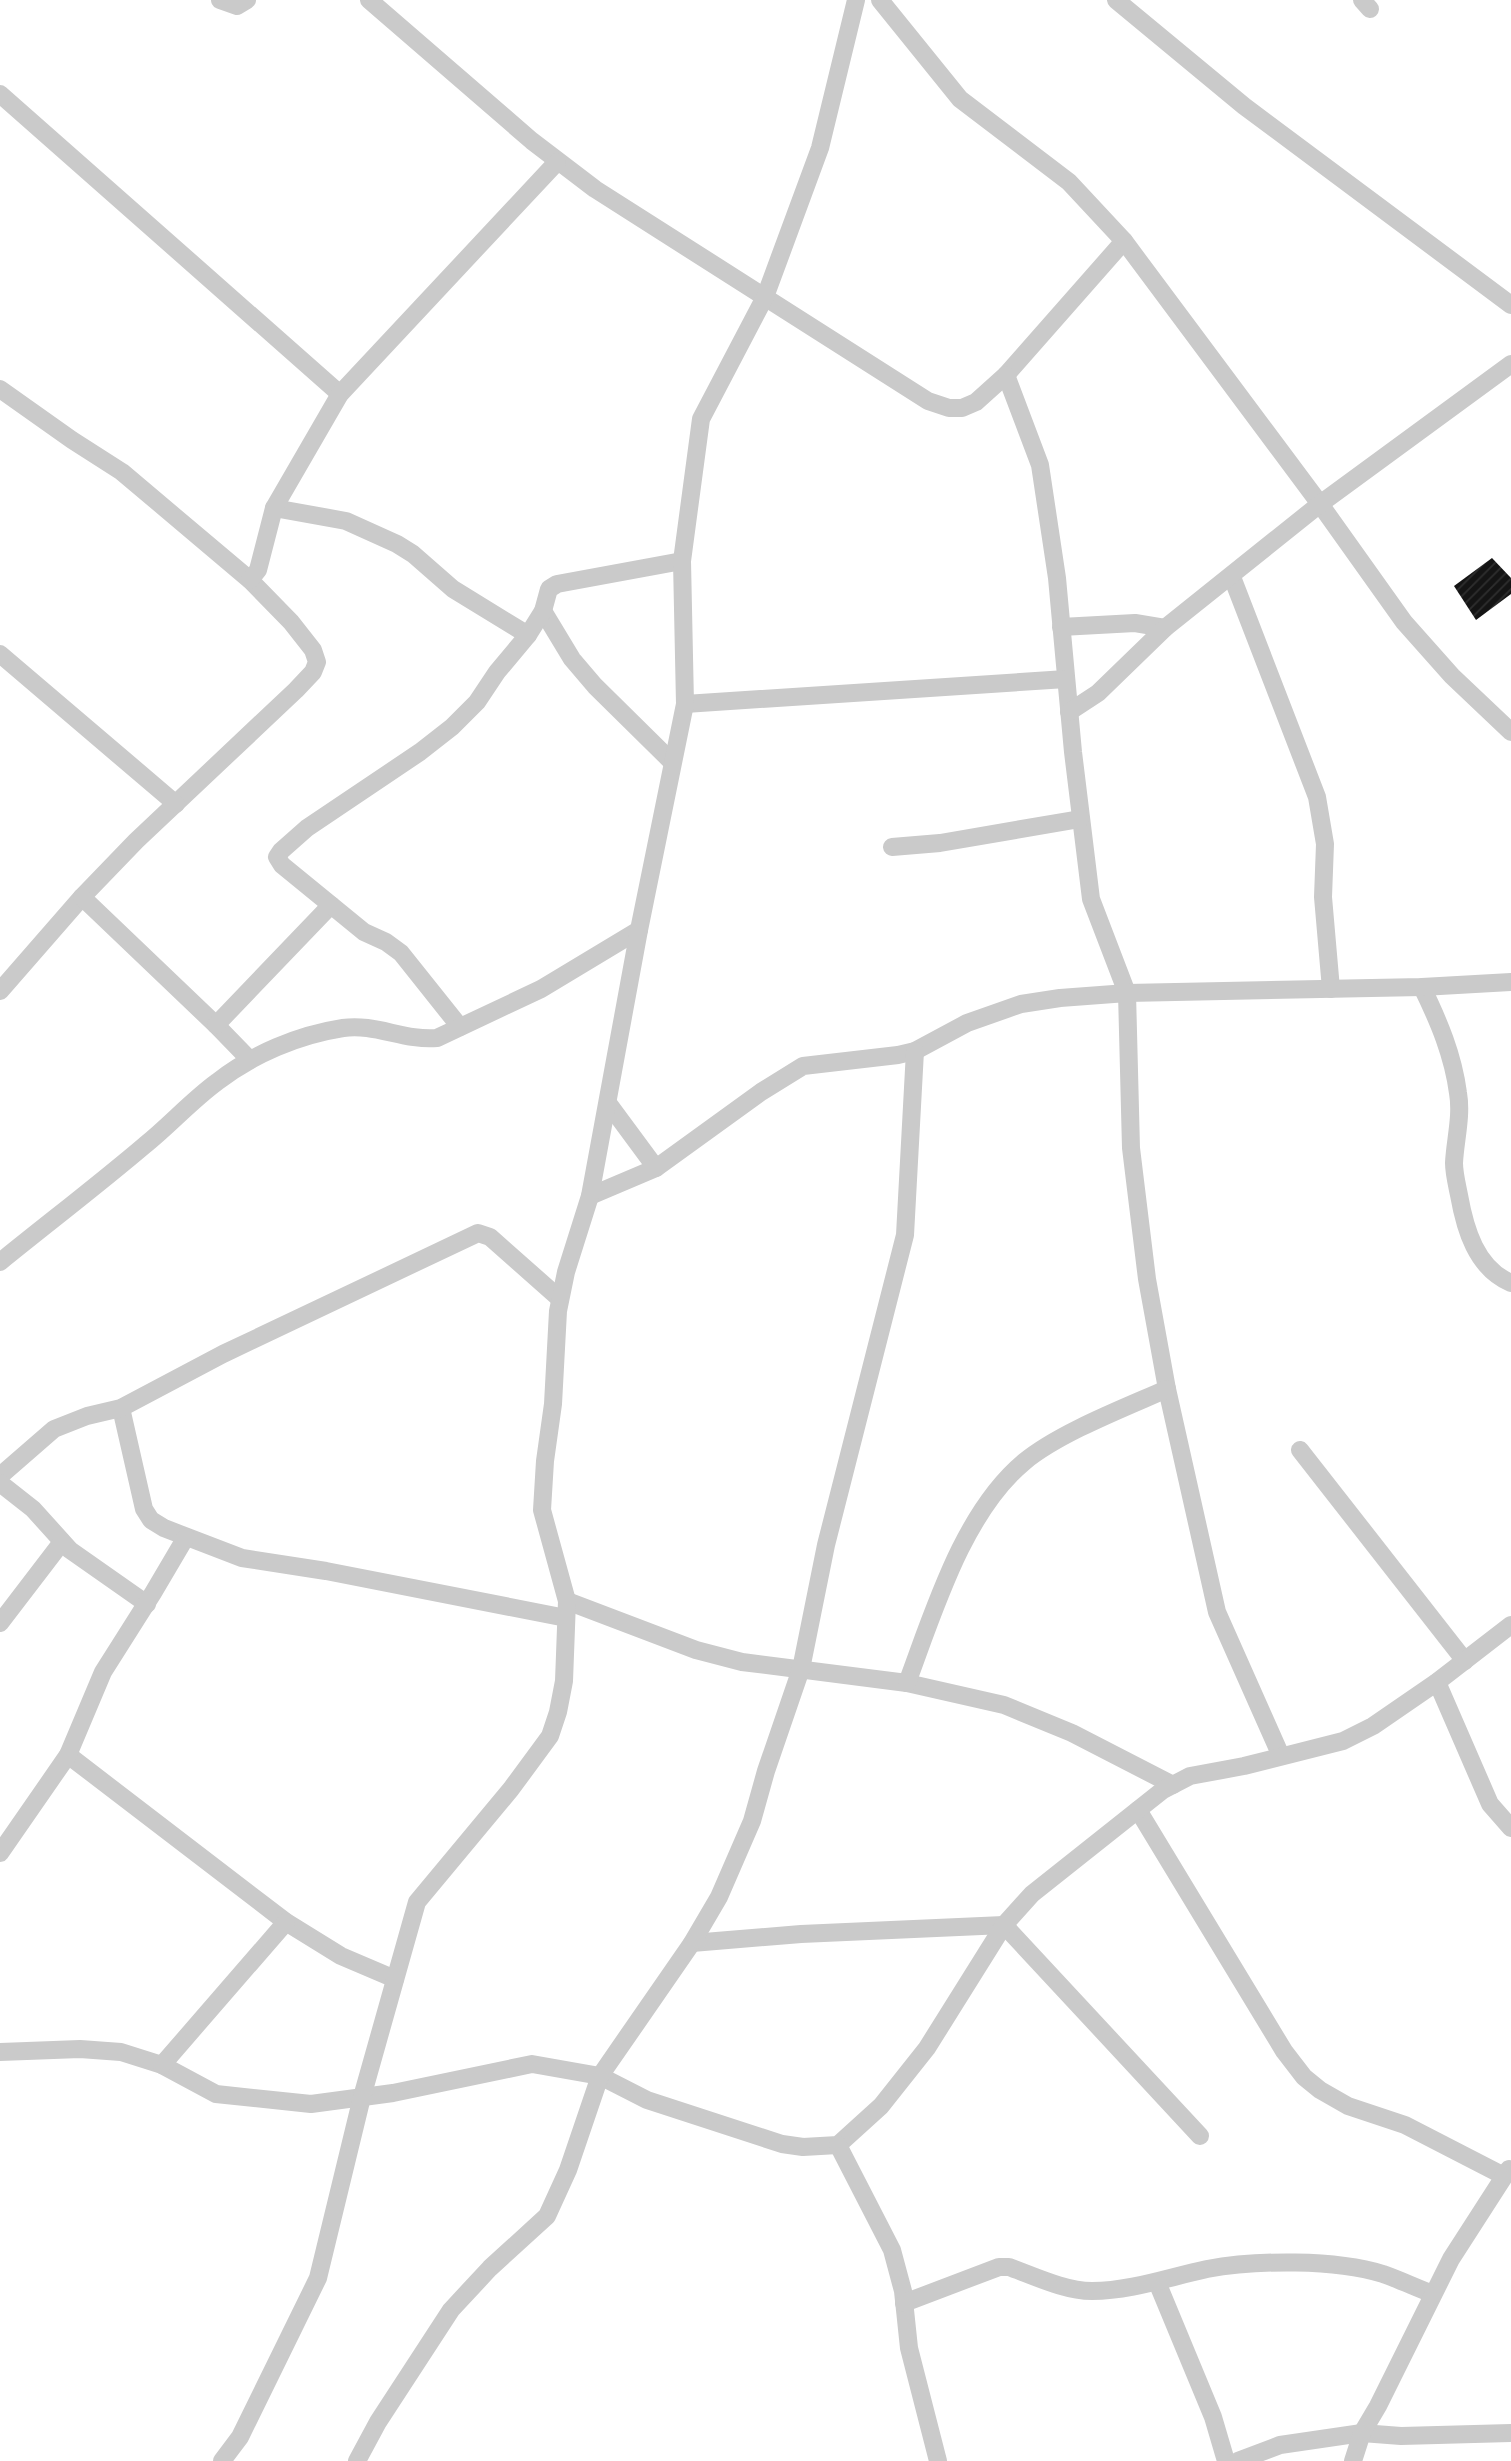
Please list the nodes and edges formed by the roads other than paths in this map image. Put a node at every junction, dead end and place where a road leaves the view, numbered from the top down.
1 (220, 0) edge
2 (247, 0) edge
3 (369, 0) edge
4 (856, 0) edge
5 (880, 0) edge
6 (1116, 0) edge
7 (0, 94) edge
8 (557, 162) junction
9 (1124, 241) junction
10 (765, 298) junction
11 (1511, 305) edge
12 (1511, 364) edge
13 (1006, 375) junction
14 (0, 389) edge
15 (340, 394) junction
16 (1321, 504) junction
17 (274, 508) junction
18 (682, 561) junction
19 (1232, 577) junction
20 (250, 580) junction
21 (543, 611) junction
22 (1061, 627) junction
23 (1165, 628) junction
24 (528, 635) junction
25 (0, 654) edge
26 (1066, 679) junction
27 (685, 704) junction
28 (1069, 712) junction
29 (1511, 732) edge
30 (672, 762) junction
31 (176, 804) junction
32 (1080, 820) junction
33 (892, 847) dead end
34 (82, 897) junction
35 (331, 905) junction
36 (639, 930) junction
37 (1511, 982) edge
38 (1422, 987) junction
39 (1331, 989) junction
40 (0, 991) edge
41 (1127, 993) junction
42 (216, 1025) junction
43 (460, 1027) junction
44 (915, 1051) junction
45 (250, 1060) junction
46 (608, 1103) junction
47 (656, 1167) junction
48 (590, 1196) junction
49 (0, 1262) edge
50 (1511, 1283) edge
51 (561, 1299) junction
52 (1167, 1389) junction
53 (121, 1408) junction
54 (1300, 1450) dead end
55 (0, 1476) edge
56 (0, 1483) edge
57 (186, 1537) junction
58 (62, 1542) junction
59 (147, 1604) junction
60 (567, 1610) junction
61 (0, 1623) edge
62 (1511, 1625) edge
63 (1465, 1661) junction
64 (801, 1669) junction
65 (1437, 1682) junction
66 (907, 1684) junction
67 (68, 1755) junction
68 (1281, 1756) junction
69 (1173, 1785) junction
70 (1138, 1810) junction
71 (1511, 1828) edge
72 (6, 1834) edge
73 (0, 1853) edge
74 (285, 1922) junction
75 (1004, 1925) junction
76 (692, 1943) junction
77 (395, 1979) junction
78 (0, 2052) edge
79 (162, 2065) junction
80 (600, 2076) junction
81 (362, 2097) junction
82 (1200, 2136) dead end
83 (838, 2145) junction
84 (1508, 2171) edge
85 (1157, 2281) junction
86 (1433, 2294) junction
87 (904, 2303) junction
88 (1511, 2432) edge
89 (1362, 2433) junction
90 (222, 2461) edge
91 (357, 2461) edge
92 (938, 2461) edge
93 (1226, 2461) edge
94 (1238, 2461) edge
95 (1353, 2461) edge

1 - 2 street
3 - 8 street
4 - 10 street
5 - 9 street
6 - 11 street
7 - 15 street
8 - 10 street
8 - 15 street
9 - 13 street
9 - 16 street
10 - 13 street
10 - 18 street
12 - 16 street
13 - 22 street
14 - 20 street
15 - 17 street
16 - 19 street
16 - 29 street
17 - 20 street
17 - 24 street
18 - 21 street
18 - 27 street
19 - 23 street
19 - 39 street
20 - 31 street
21 - 24 street
21 - 30 street
22 - 23 street
22 - 26 street
23 - 28 street
24 - 35 street
25 - 31 street
26 - 27 street
26 - 28 street
27 - 30 street
28 - 32 street
30 - 36 street
31 - 34 street
32 - 33 street
32 - 41 street
34 - 40 street
34 - 42 street
35 - 42 street
35 - 43 street
36 - 43 street
36 - 46 street
37 - 38 street
38 - 39 street
38 - 50 street
39 - 41 street
41 - 44 street
41 - 52 street
42 - 45 street
43 - 45 street
44 - 47 street
44 - 64 street
45 - 49 street
46 - 47 street
46 - 48 street
47 - 48 street
48 - 51 street
51 - 53 street
51 - 60 street
52 - 66 street
52 - 68 street
53 - 55 street
53 - 57 street
54 - 63 street
56 - 58 street
57 - 59 street
57 - 60 street
58 - 59 street
58 - 61 street
59 - 67 street
60 - 64 street
60 - 77 street
62 - 63 street
63 - 65 street
64 - 66 street
64 - 76 street
65 - 68 street
65 - 71 street
66 - 69 street
67 - 72 street
67 - 74 street
68 - 69 street
69 - 70 street
70 - 75 street
70 - 84 street
72 - 73 street
74 - 77 street
74 - 79 street
75 - 76 street
75 - 82 street
75 - 83 street
76 - 80 street
77 - 81 street
78 - 79 street
79 - 81 street
80 - 81 street
80 - 83 street
80 - 91 street
81 - 90 street
83 - 87 street
84 - 86 street
85 - 86 street
85 - 87 street
85 - 93 street
86 - 89 street
87 - 92 street
88 - 89 street
89 - 94 street
89 - 95 street

